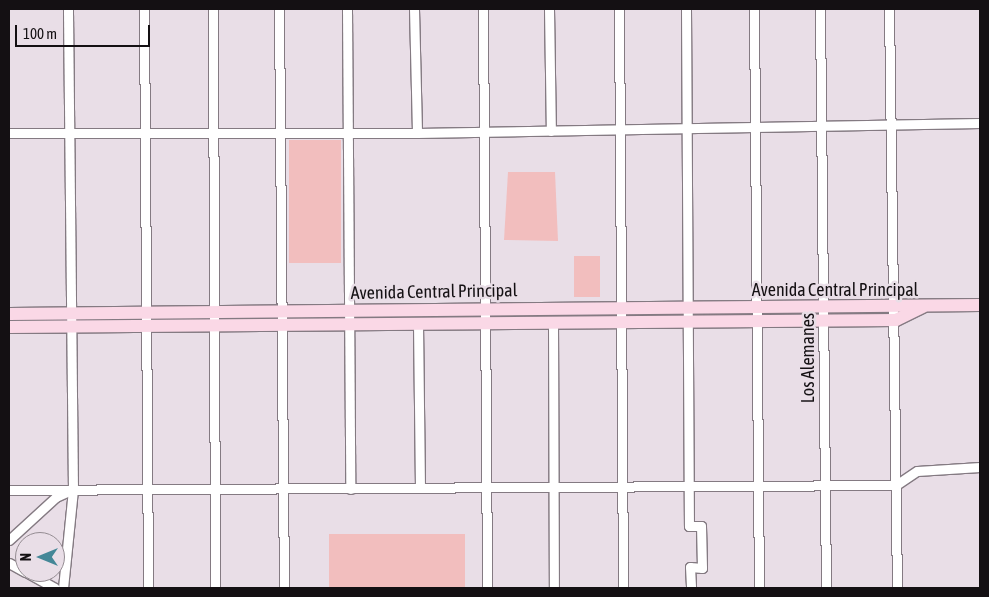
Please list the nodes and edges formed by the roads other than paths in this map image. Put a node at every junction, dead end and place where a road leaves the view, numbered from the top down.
1 (68, 9) edge
2 (144, 9) edge
3 (213, 9) edge
4 (279, 9) edge
5 (347, 9) edge
6 (414, 9) edge
7 (483, 9) edge
8 (549, 9) edge
9 (619, 9) edge
10 (686, 9) edge
11 (754, 9) edge
12 (820, 9) edge
13 (889, 9) edge
14 (980, 123) edge
15 (892, 125) junction
16 (821, 127) junction
17 (686, 128) junction
18 (618, 129) junction
19 (755, 129) junction
20 (282, 131) junction
21 (349, 131) junction
22 (551, 131) junction
23 (212, 132) junction
24 (485, 132) junction
25 (9, 133) edge
26 (67, 133) junction
27 (144, 133) junction
28 (417, 133) junction
29 (928, 305) junction
30 (980, 305) edge
31 (824, 306) junction
32 (895, 306) junction
33 (756, 308) junction
34 (486, 309) junction
35 (620, 309) junction
36 (689, 309) junction
37 (283, 311) junction
38 (352, 311) junction
39 (9, 314) edge
40 (146, 318) junction
41 (216, 318) junction
42 (72, 320) junction
43 (824, 320) junction
44 (896, 320) junction
45 (553, 322) junction
46 (620, 322) junction
47 (757, 322) junction
48 (486, 323) junction
49 (689, 323) junction
50 (282, 324) junction
51 (418, 324) junction
52 (352, 325) junction
53 (9, 327) edge
54 (980, 466) edge
55 (758, 485) junction
56 (896, 485) junction
57 (689, 486) junction
58 (824, 486) junction
59 (555, 487) junction
60 (622, 487) junction
61 (420, 488) junction
62 (486, 488) junction
63 (73, 489) junction
64 (216, 489) junction
65 (283, 489) junction
66 (350, 489) junction
67 (9, 490) edge
68 (148, 490) junction
69 (9, 540) edge
70 (44, 582) edge
71 (55, 588) edge
72 (63, 588) edge
73 (148, 588) edge
74 (215, 588) edge
75 (284, 588) edge
76 (487, 588) edge
77 (554, 588) edge
78 (623, 588) edge
79 (690, 588) edge
80 (759, 588) edge
81 (826, 588) edge
82 (897, 588) edge

1 - 26 street
2 - 27 street
3 - 23 street
4 - 20 street
5 - 21 street
6 - 28 street
7 - 24 street
8 - 22 street
9 - 18 street
10 - 17 street
11 - 19 street
12 - 16 street, Los Alemanes
13 - 15 street
14 - 15 street
15 - 16 street
15 - 32 street
16 - 19 street
16 - 31 street, Los Alemanes
17 - 18 street
17 - 19 street
17 - 36 street
18 - 22 street
18 - 35 street
19 - 33 street
20 - 21 street
20 - 23 street
20 - 37 street
21 - 28 street
21 - 38 street
22 - 24 street
23 - 27 street
23 - 41 street
24 - 28 street
24 - 34 street
25 - 26 street
26 - 27 street
26 - 42 street
27 - 40 street
29 - 30 street
29 - 32 street, Avenida Central Principal
29 - 44 street, Avenida Central Principal
31 - 32 street, Avenida Central Principal
31 - 33 street, Avenida Central Principal
31 - 43 street, Los Alemanes
32 - 44 street
33 - 36 street, Avenida Central Principal
33 - 47 street
34 - 35 street, Avenida Central Principal
34 - 38 street, Avenida Central Principal
34 - 48 street
35 - 36 street, Avenida Central Principal
35 - 46 street
36 - 49 street
37 - 38 street, Avenida Central Principal
37 - 41 street, Avenida Central Principal
37 - 50 street
38 - 52 street
39 - 42 street, Avenida Central Principal
40 - 41 street, Avenida Central Principal
40 - 42 street, Avenida Central Principal
40 - 68 street
41 - 50 street, Avenida Central Principal
41 - 64 street
42 - 53 street, Avenida Central Principal
42 - 63 street
43 - 44 street, Avenida Central Principal
43 - 47 street, Avenida Central Principal
43 - 58 street, Los Alemanes
44 - 56 street
45 - 46 street, Avenida Central Principal
45 - 48 street, Avenida Central Principal
45 - 59 street
46 - 49 street, Avenida Central Principal
46 - 60 street
47 - 49 street, Avenida Central Principal
47 - 55 street
48 - 51 street, Avenida Central Principal
48 - 62 street
49 - 57 street
50 - 52 street, Avenida Central Principal
50 - 65 street
51 - 52 street, Avenida Central Principal
51 - 61 street
52 - 66 street
54 - 56 street
55 - 57 street
55 - 58 street
55 - 80 street
56 - 58 street
56 - 82 street
57 - 60 street
57 - 79 street
58 - 81 street, Los Alemanes
59 - 60 street
59 - 62 street
59 - 77 street
60 - 78 street
61 - 62 street
61 - 66 street
62 - 76 street
63 - 67 street
63 - 68 street
63 - 69 street
63 - 72 street
64 - 65 street
64 - 68 street
64 - 74 street
65 - 66 street
65 - 75 street
68 - 73 street
70 - 71 street

